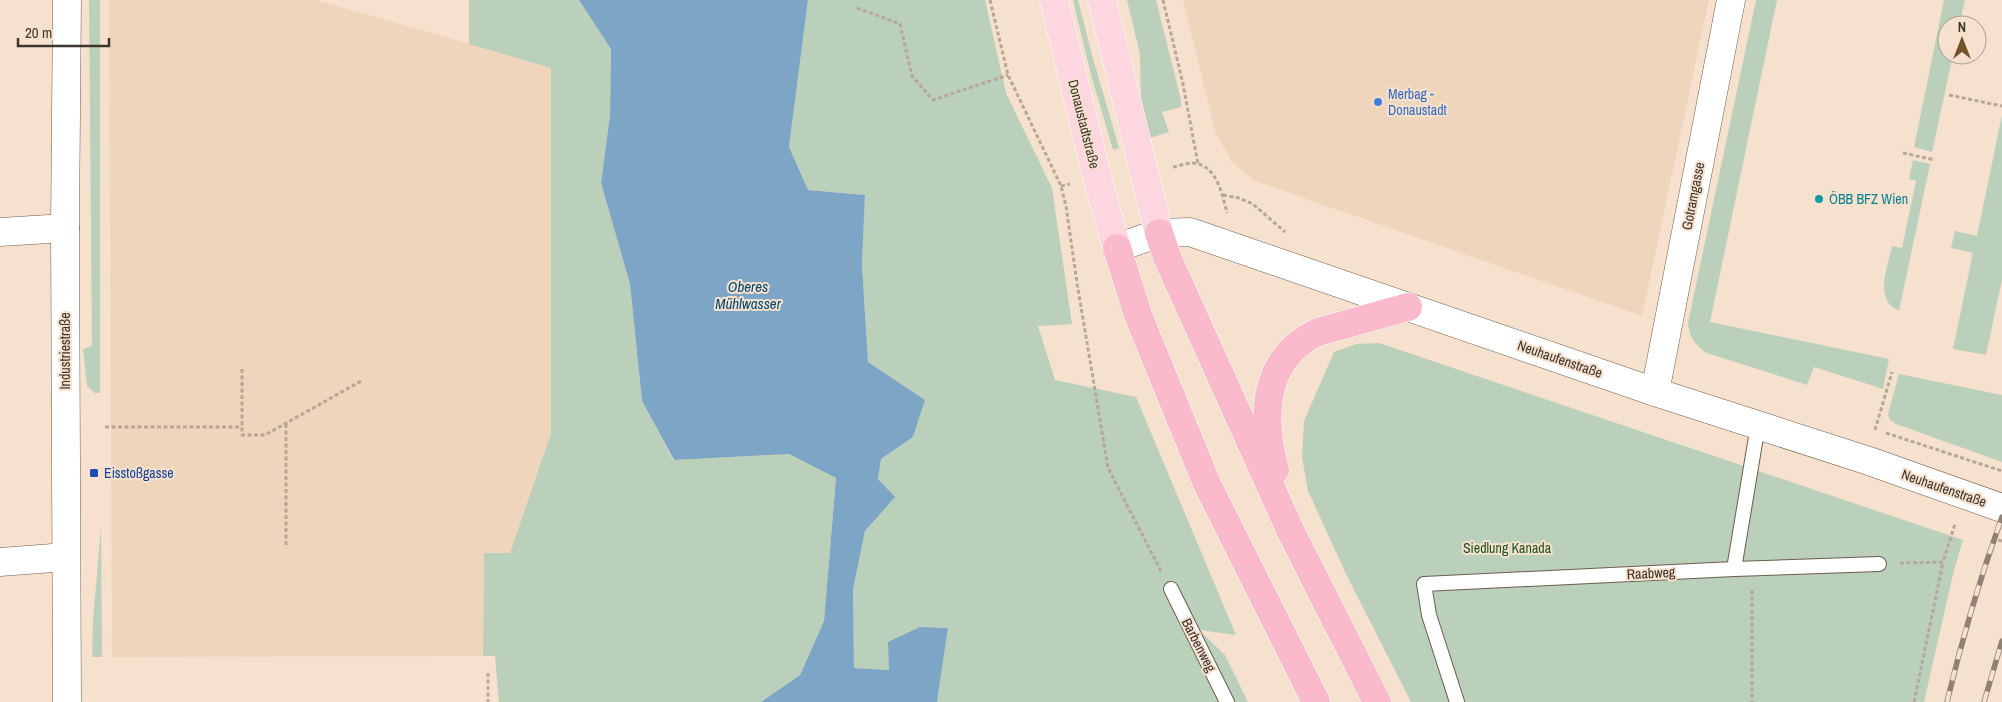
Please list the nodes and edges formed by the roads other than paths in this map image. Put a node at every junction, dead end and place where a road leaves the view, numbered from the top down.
1 (67, 0) edge
2 (1054, 0) edge
3 (1102, 0) edge
4 (1731, 0) edge
5 (65, 228) junction
6 (0, 232) edge
7 (1159, 233) junction
8 (1117, 248) junction
9 (1408, 307) junction
10 (1655, 392) junction
11 (1758, 425) junction
12 (2002, 508) edge
13 (1291, 532) junction
14 (66, 558) junction
15 (0, 562) edge
16 (1880, 564) road end
17 (1734, 569) junction
18 (1171, 589) road end
19 (67, 702) edge
20 (1227, 702) edge
21 (1316, 702) edge
22 (1376, 702) edge
23 (1457, 702) edge

1 - 5 street, Industriestraße
2 - 8 main road, Donaustadtstraße
3 - 7 main road
4 - 10 street, Gotramgasse
5 - 6 street
5 - 14 street, Industriestraße
7 - 8 street, Neuhaufenstraße
7 - 9 street, Neuhaufenstraße
7 - 13 highway
8 - 21 highway
9 - 10 street, Neuhaufenstraße
9 - 13 highway
10 - 11 street, Neuhaufenstraße
11 - 12 street, Neuhaufenstraße
11 - 17 lane
13 - 22 highway
14 - 15 street
14 - 19 street, Industriestraße
16 - 17 lane, Raabweg
17 - 23 lane, Raabweg
18 - 20 lane, Barbenweg

